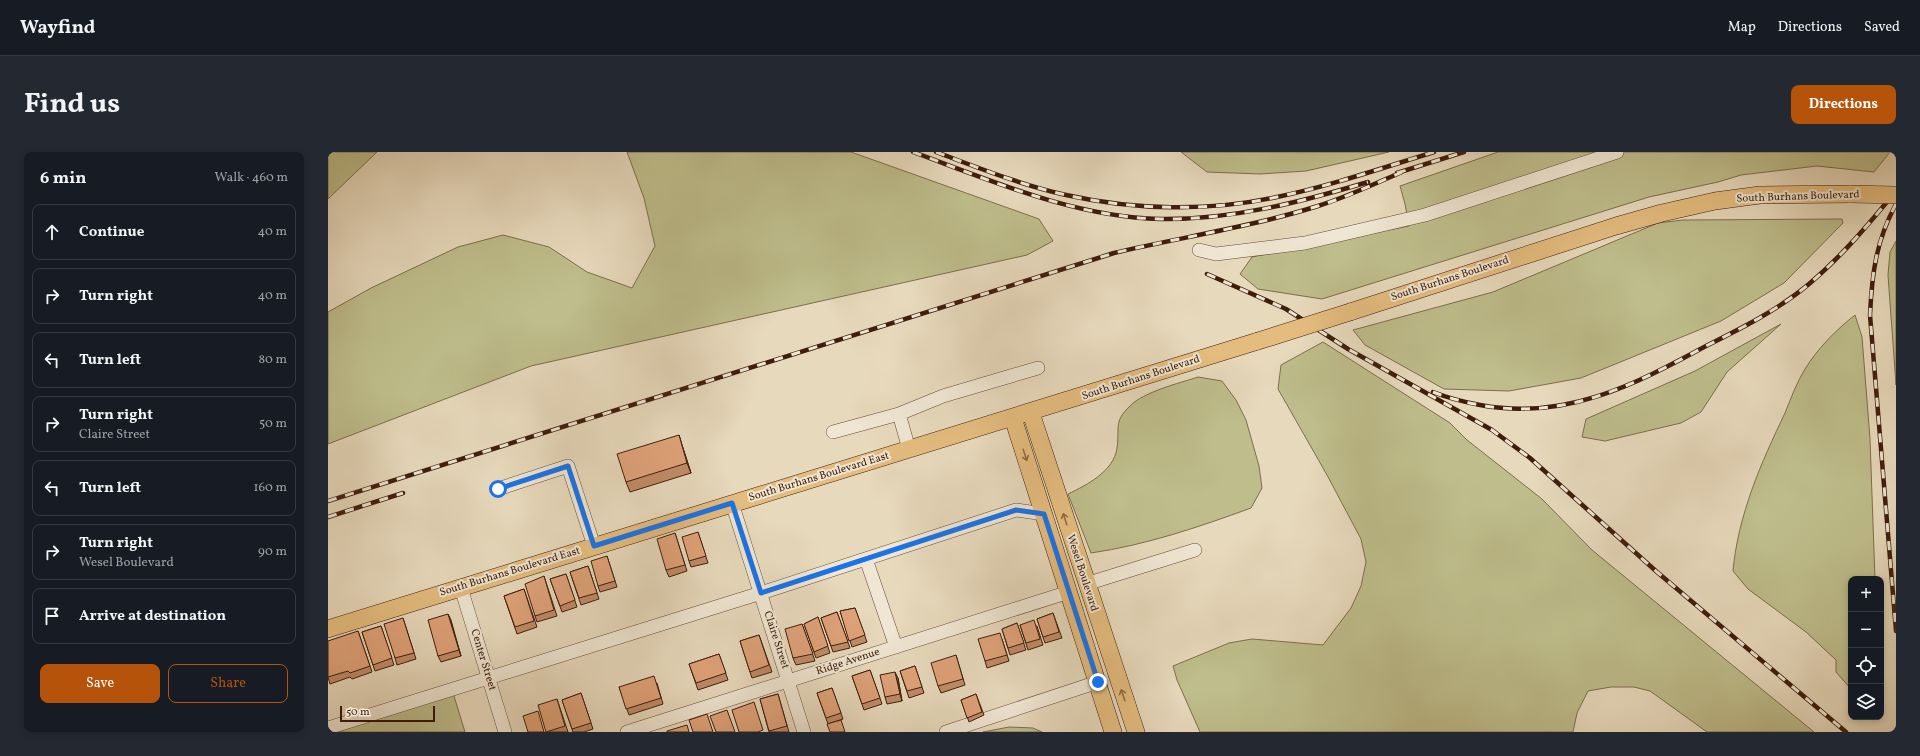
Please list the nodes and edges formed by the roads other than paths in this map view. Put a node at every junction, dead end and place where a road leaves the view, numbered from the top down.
1 (1617, 152) edge
2 (1896, 195) edge
3 (1199, 250) dead end
4 (1038, 368) dead end
5 (1031, 413) junction
6 (899, 414) junction
7 (1013, 418) junction
8 (833, 432) dead end
9 (909, 450) junction
10 (498, 489) dead end
11 (732, 503) junction
12 (1044, 514) junction
13 (594, 546) junction
14 (1195, 550) dead end
15 (866, 559) junction
16 (1086, 584) junction
17 (461, 588) junction
18 (1069, 592) junction
19 (761, 593) junction
20 (328, 629) edge
21 (896, 647) junction
22 (489, 678) junction
23 (788, 681) junction
24 (1098, 682) junction
25 (328, 728) edge
26 (506, 732) edge
27 (628, 732) edge
28 (804, 732) edge
29 (946, 732) edge
30 (1114, 732) edge
31 (1136, 732) edge

1 - 3 street
2 - 5 main road, South Burhans Boulevard, bridge
4 - 6 street
5 - 7 main road, South Burhans Boulevard
16 -> 5 main road, Wesel Boulevard
6 - 8 street
6 - 9 street
7 - 9 main road, South Burhans Boulevard East
7 -> 12 main road, Wesel Boulevard
9 - 11 main road, South Burhans Boulevard East
10 - 13 street
11 - 13 main road, South Burhans Boulevard East
11 - 19 street, Claire Street
12 - 15 street
12 - 18 main road, Wesel Boulevard
13 - 17 main road, South Burhans Boulevard East
14 - 16 street
15 - 19 street
15 - 21 street
31 -> 16 main road, Wesel Boulevard
17 - 20 main road, South Burhans Boulevard East
17 - 22 street, Center Street
18 - 21 street, Ridge Avenue
18 - 24 main road, Wesel Boulevard
19 - 22 street
19 - 23 street, Claire Street
21 - 23 street, Ridge Avenue
22 - 25 street
22 - 26 street, Center Street
23 - 27 street, Ridge Avenue
23 - 28 street, Claire Street
24 - 29 street
24 - 30 main road, Wesel Boulevard

